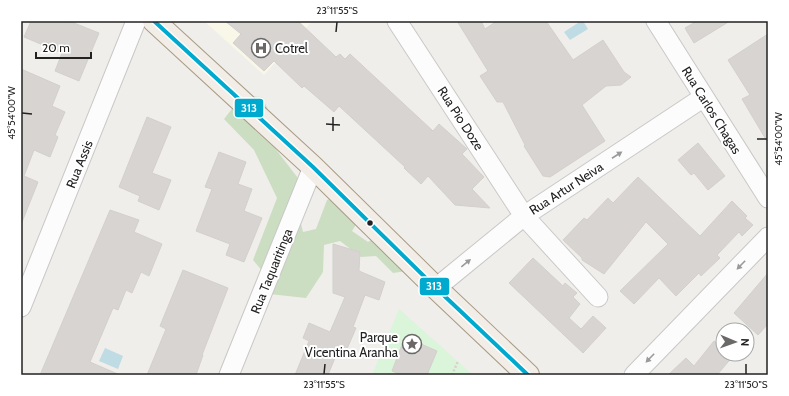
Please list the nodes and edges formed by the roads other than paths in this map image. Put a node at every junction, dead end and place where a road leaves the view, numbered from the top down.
1 (136, 21) edge
2 (154, 21) edge
3 (397, 21) edge
4 (656, 21) edge
5 (704, 97) junction
6 (313, 167) junction
7 (768, 198) edge
8 (524, 216) junction
9 (768, 237) edge
10 (436, 288) junction
11 (598, 297) dead end
12 (21, 307) edge
13 (229, 375) edge
14 (528, 375) edge
15 (634, 375) edge

1 - 12 street, Rua Assis
2 - 6 main road
3 - 8 street, Rua Pio Doze
4 - 5 street, Rua Carlos Chagas
5 - 7 street, Rua Carlos Chagas
8 -> 5 street, Rua Artur Neiva
6 - 10 main road
6 - 13 street, Rua Taquaritinga
10 -> 8 street, Rua Artur Neiva
8 - 11 street, Rua Pio Doze
9 -> 15 street
10 - 14 main road

